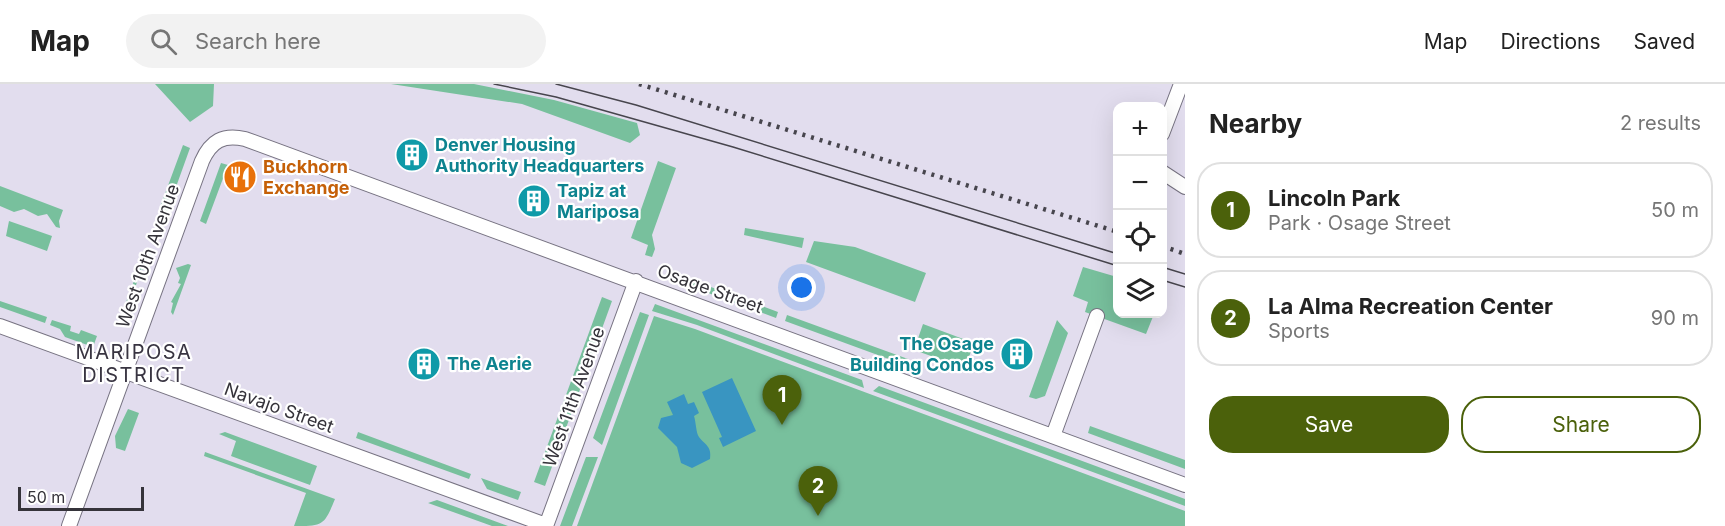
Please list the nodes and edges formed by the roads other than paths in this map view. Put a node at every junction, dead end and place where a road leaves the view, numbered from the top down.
1 (1181, 84) edge
2 (1167, 121) edge
3 (220, 138) joint
4 (1167, 175) edge
5 (1185, 187) edge
6 (636, 281) junction
7 (1097, 316) dead end
8 (0, 326) edge
9 (125, 371) junction
10 (1053, 436) junction
11 (1185, 485) edge
12 (69, 526) edge
13 (546, 526) edge

1 - 2 street
3 - 6 street, Osage Street
3 - 9 street, West 10th Avenue
4 - 5 street
6 - 10 street, Osage Street
6 - 13 street, West 11th Avenue
7 - 10 street
8 - 9 street, Navajo Street
9 - 12 street, West 10th Avenue
9 - 13 street, Navajo Street
10 - 11 street, Osage Street

